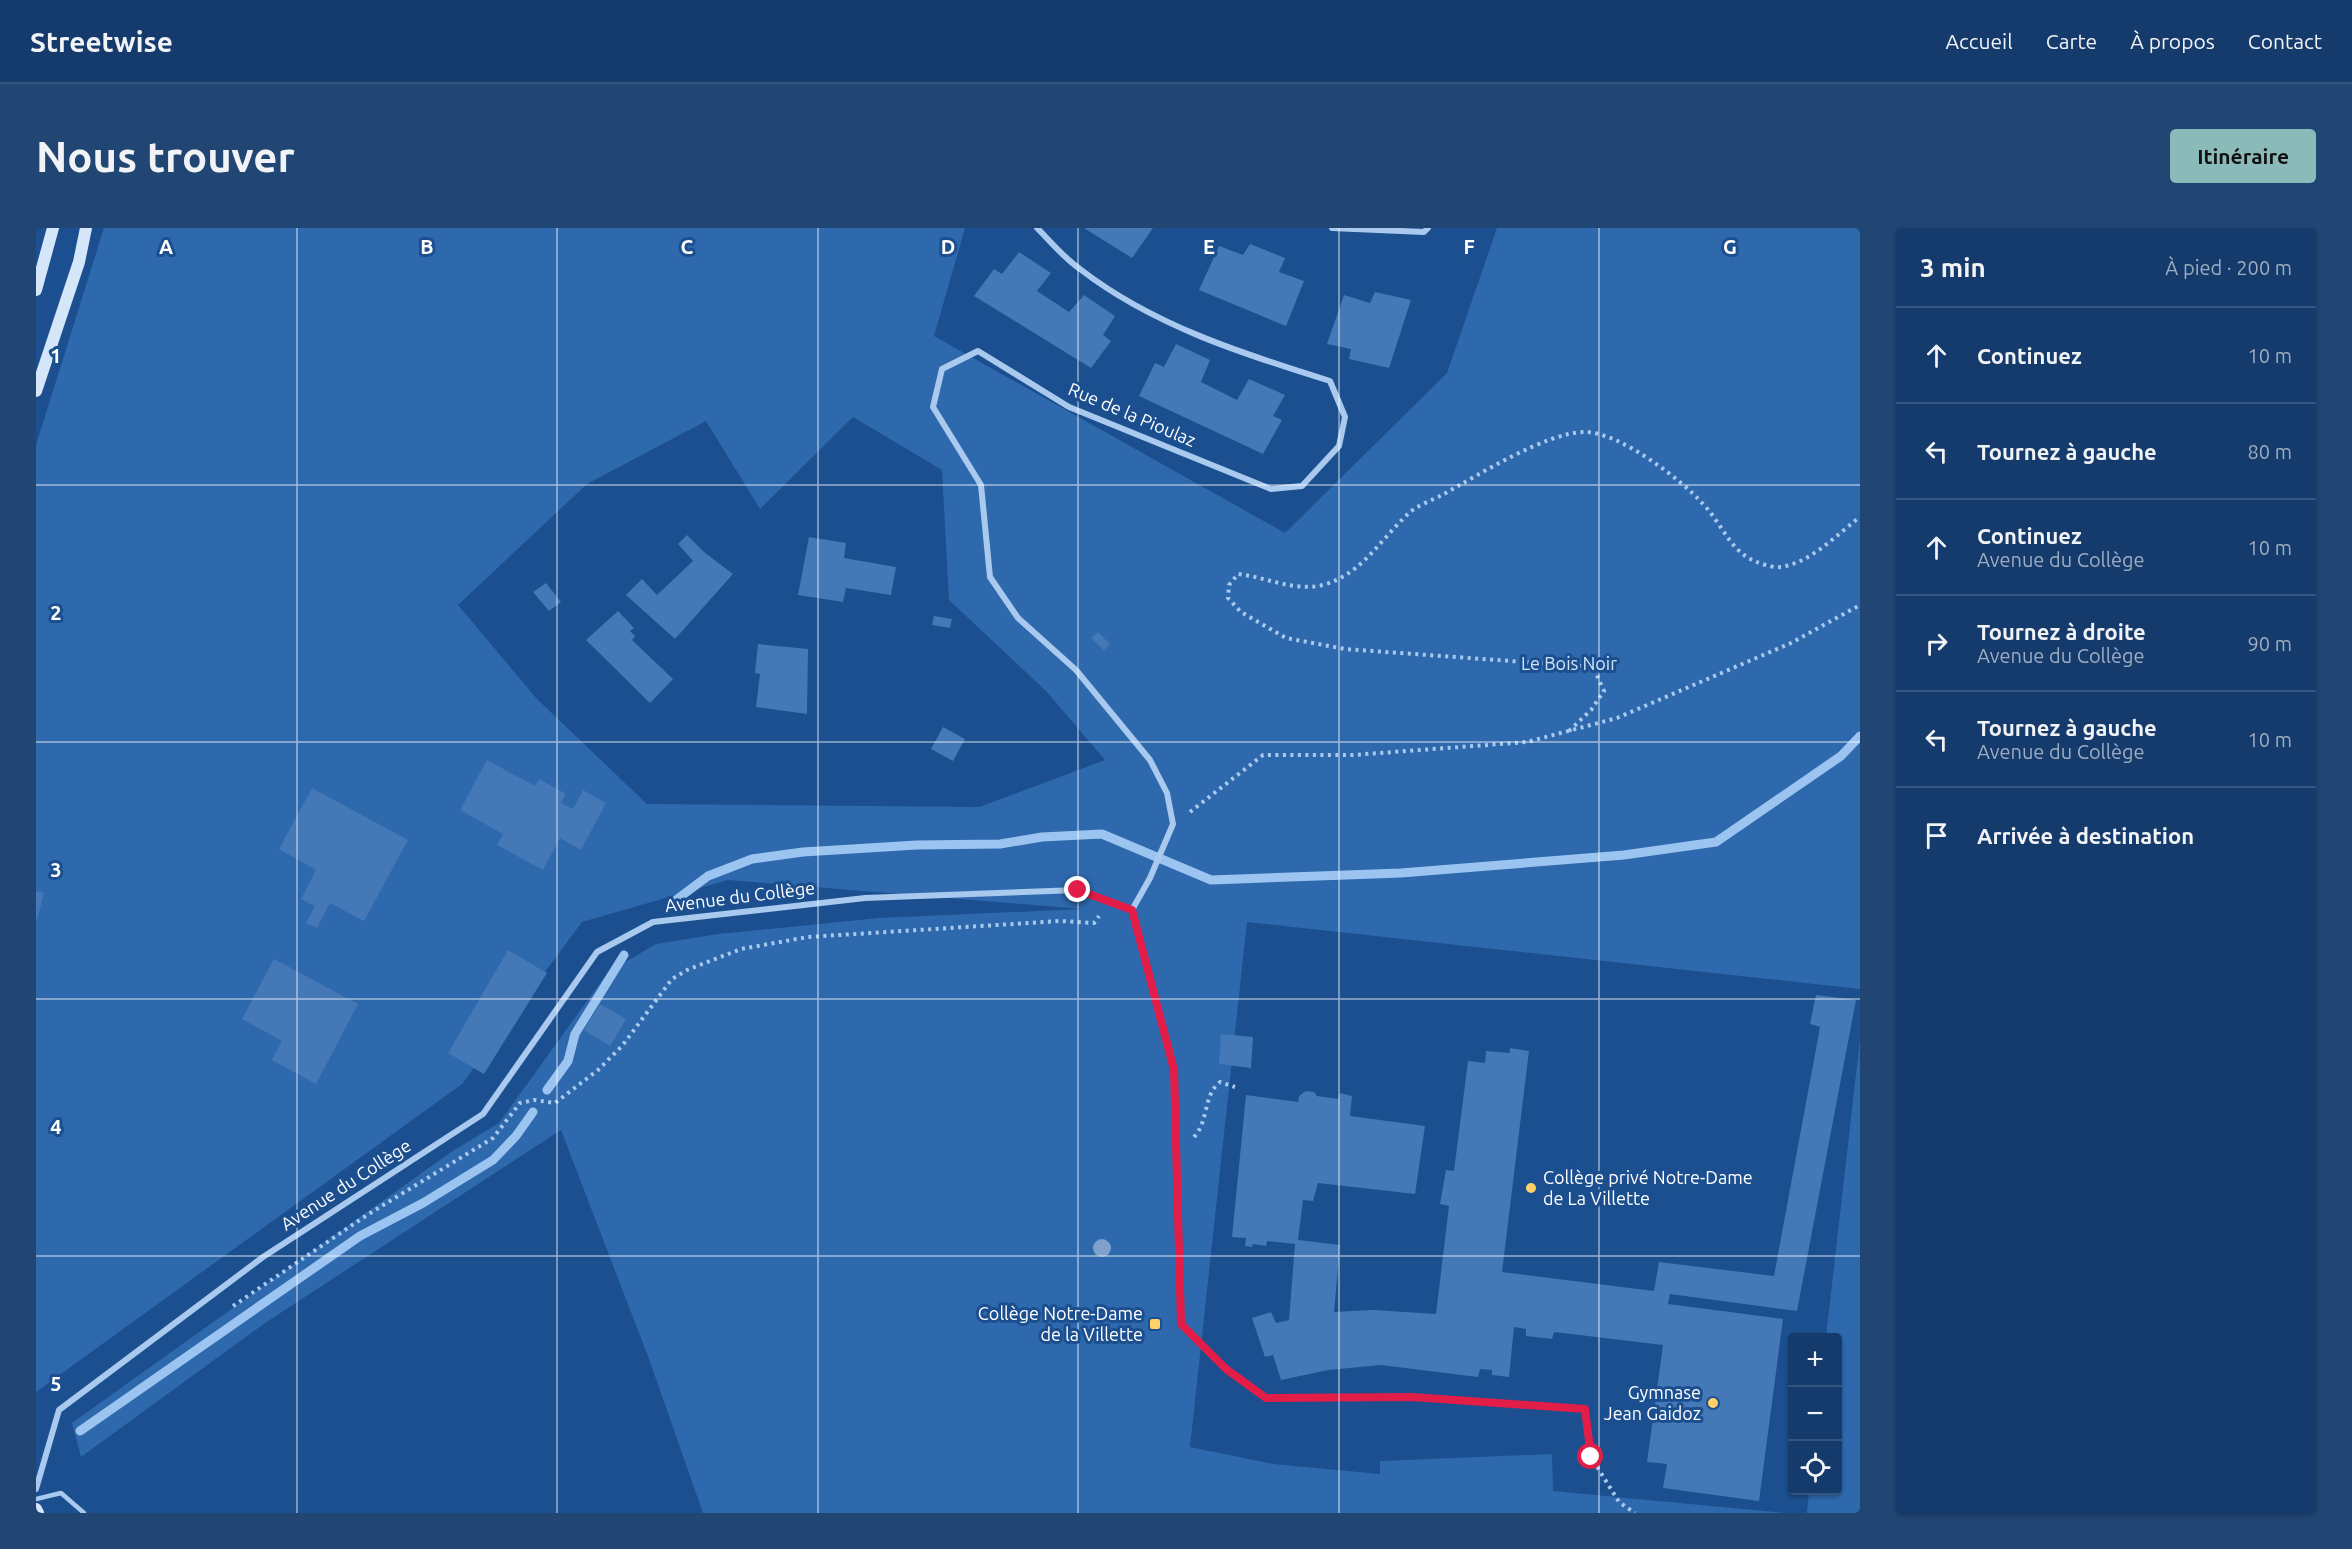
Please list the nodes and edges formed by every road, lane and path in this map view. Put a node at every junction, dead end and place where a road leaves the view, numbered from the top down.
1 (53, 228) edge
2 (86, 228) edge
3 (1037, 228) edge
4 (1332, 228) edge
5 (1428, 228) edge
6 (36, 290) edge
7 (36, 391) edge
8 (1860, 517) edge
9 (1859, 604) edge
10 (1569, 731) junction
11 (1173, 824) junction
12 (1111, 901) junction
13 (1132, 910) junction
14 (1235, 1086) dead end
15 (1176, 1141) junction
16 (229, 1308) dead end
17 (1226, 1369) joint
18 (36, 1489) edge
19 (36, 1499) edge
20 (36, 1509) edge
21 (38, 1513) edge
22 (84, 1513) edge
23 (1635, 1513) edge

1 - 6 main road
2 - 7 main road
3 - 11 street, Rue de la Pioulaz
4 - 5 street
8 - 10 path
9 - 10 path
10 - 11 path
11 - 13 street, Rue de la Pioulaz
12 - 13 street, Avenue du Collège
12 - 16 path
12 - 18 street, Avenue du Collège
13 - 15 street
14 - 15 path
15 - 17 street
17 - 23 path
19 - 22 lane
20 - 21 main road

